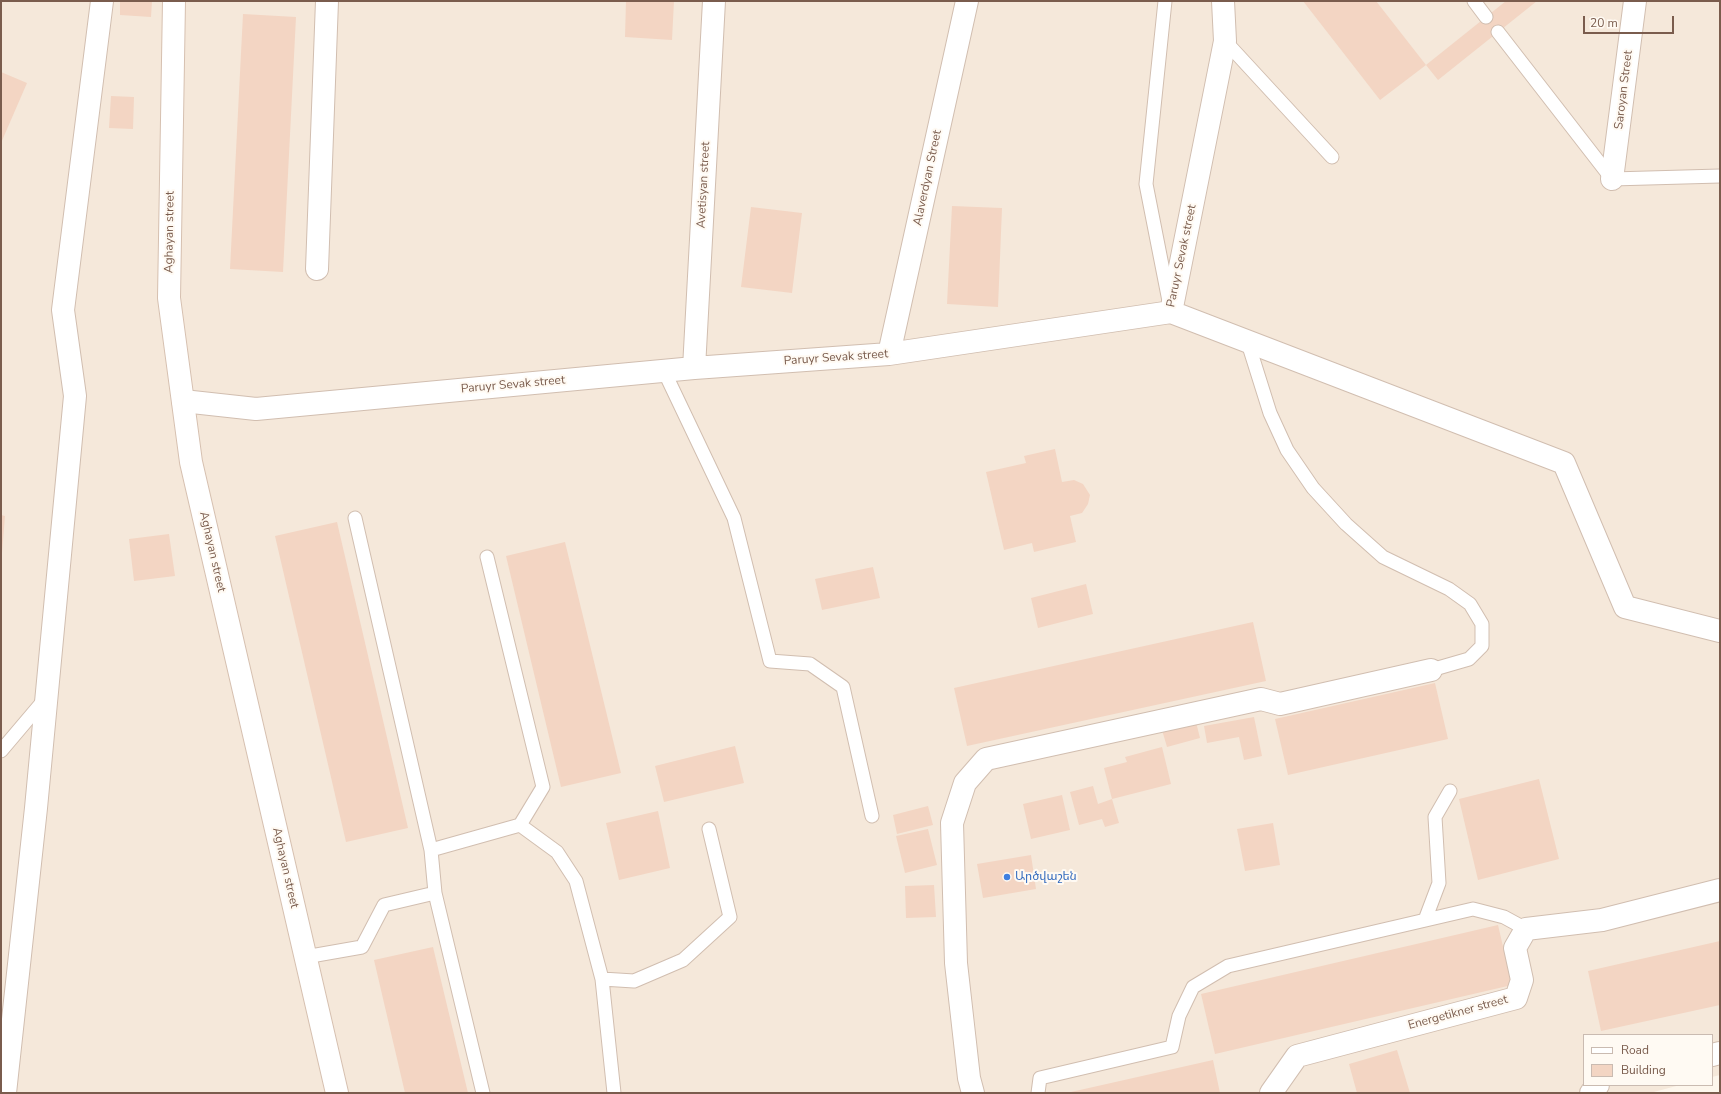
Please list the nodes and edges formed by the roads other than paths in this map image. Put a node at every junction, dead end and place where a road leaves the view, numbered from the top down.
1 (102, 1) edge
2 (174, 1) edge
3 (327, 1) edge
4 (714, 1) edge
5 (966, 1) edge
6 (1166, 1) edge
7 (1223, 1) edge
8 (1474, 1) edge
9 (1635, 1) edge
10 (1486, 17) dead end
11 (1498, 32) dead end
12 (1225, 41) junction
13 (1332, 156) dead end
14 (1720, 176) edge
15 (1612, 179) junction
16 (317, 269) dead end
17 (1171, 312) junction
18 (1248, 343) junction
19 (889, 354) junction
20 (694, 368) junction
21 (664, 371) junction
22 (183, 402) junction
23 (355, 518) dead end
24 (487, 557) dead end
25 (1720, 631) edge
26 (1431, 670) joint
27 (46, 698) junction
28 (1, 751) edge
29 (1450, 791) dead end
30 (872, 816) dead end
31 (520, 825) junction
32 (709, 829) dead end
33 (431, 850) junction
34 (1720, 890) edge
35 (435, 893) junction
36 (1426, 920) junction
37 (1526, 929) junction
38 (305, 957) junction
39 (602, 979) junction
40 (5, 1093) edge
41 (337, 1093) edge
42 (482, 1093) edge
43 (614, 1093) edge
44 (973, 1093) edge
45 (1038, 1093) edge
46 (1271, 1093) edge

1 - 27 street
2 - 22 street, Aghayan street
3 - 16 street
4 - 20 street, Avetisyan street
5 - 19 street, Alaverdyan Street
6 - 17 lane
7 - 12 street, Paruyr Sevak street
8 - 10 lane
9 - 15 street, Saroyan Street
11 - 15 lane
12 - 13 lane
12 - 17 street, Paruyr Sevak street
14 - 15 lane
17 - 18 street
17 - 19 street, Paruyr Sevak street
18 - 25 street
18 - 26 lane
19 - 20 street, Paruyr Sevak street
20 - 21 street, Paruyr Sevak street
21 - 22 street, Paruyr Sevak street
21 - 30 lane
22 - 38 street, Aghayan street
23 - 33 lane
24 - 31 lane
26 - 44 street
27 - 28 lane
27 - 40 street
29 - 36 lane
31 - 33 lane
31 - 39 lane
32 - 39 lane
33 - 35 lane
34 - 37 street
35 - 38 lane
35 - 42 lane
36 - 37 lane
36 - 45 lane
37 - 46 street, Energetikner street
38 - 41 street, Aghayan street
39 - 43 lane

